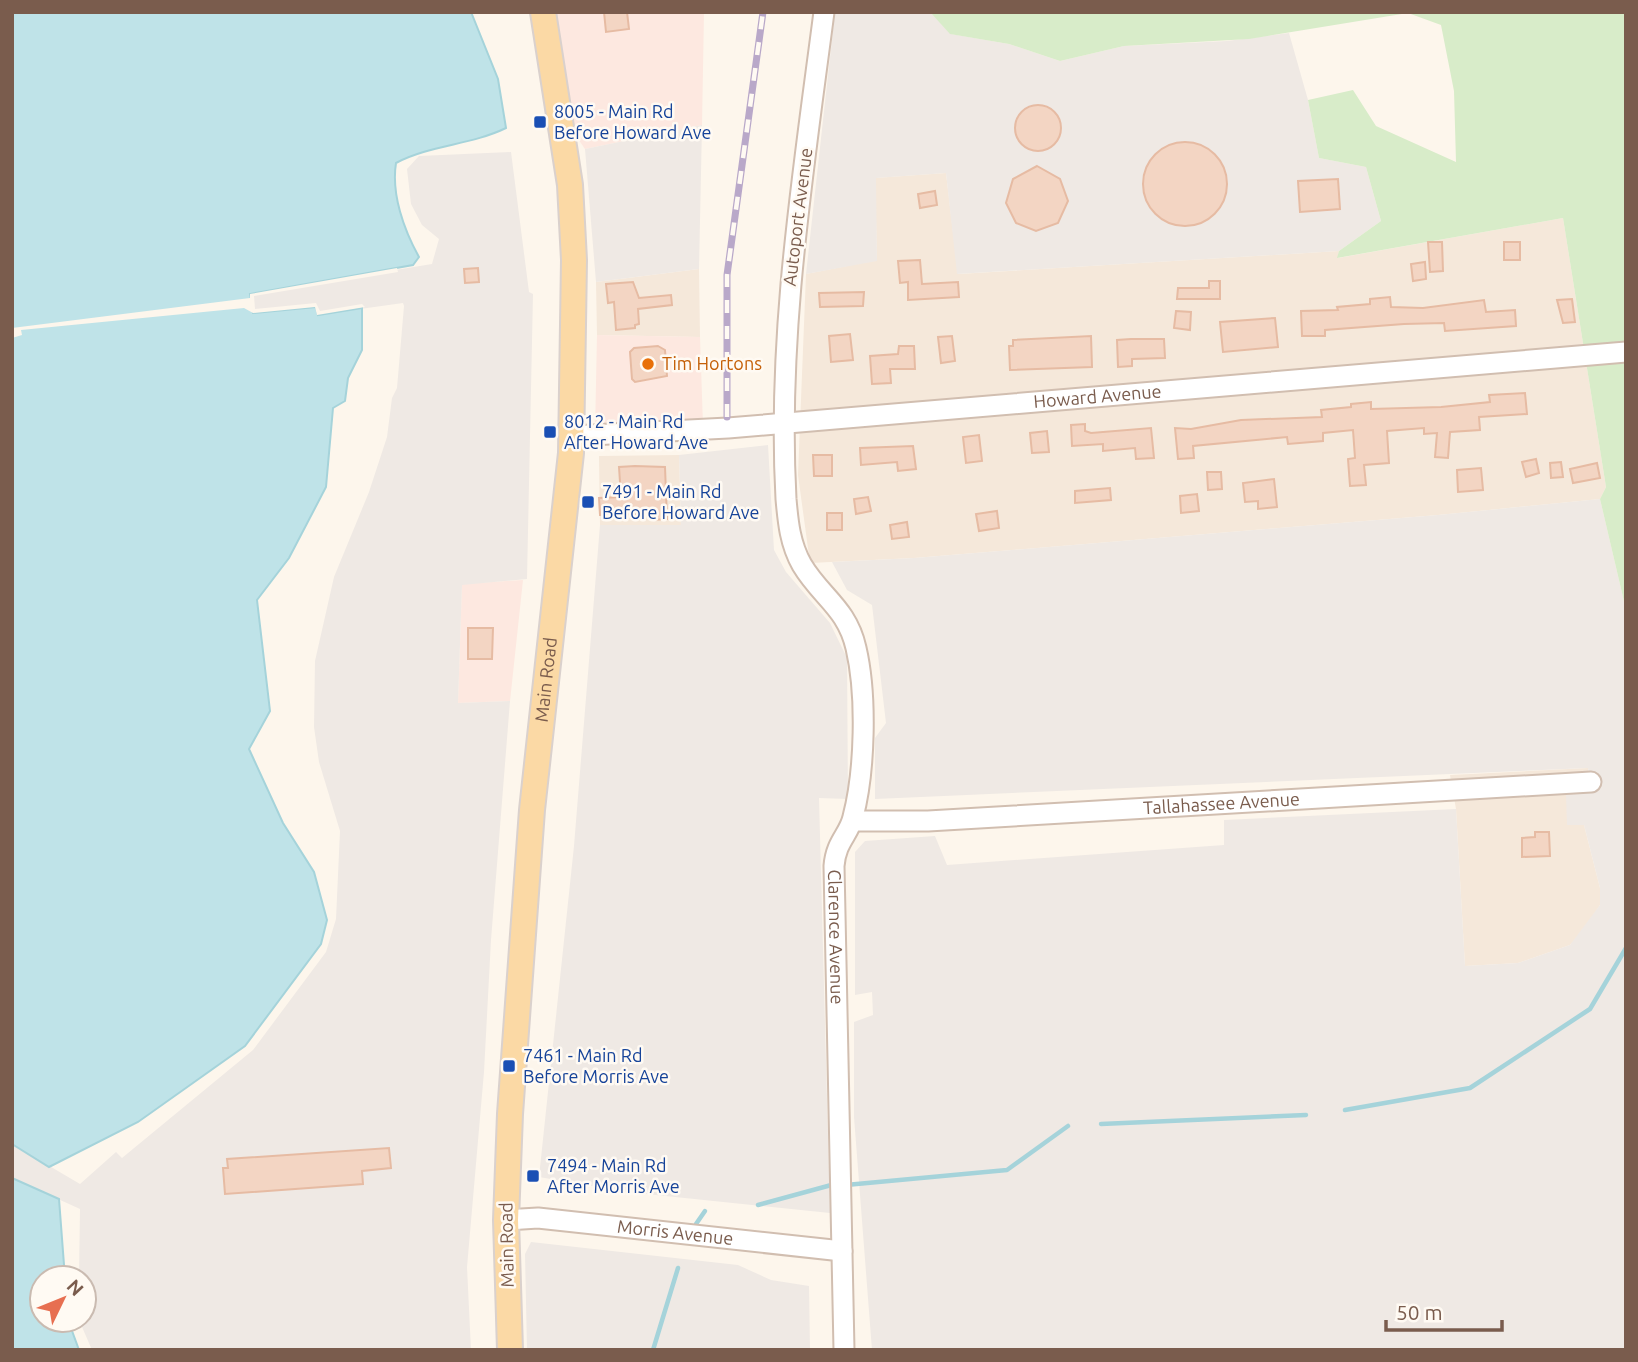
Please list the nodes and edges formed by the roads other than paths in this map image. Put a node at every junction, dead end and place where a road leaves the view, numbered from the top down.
1 (543, 12) edge
2 (824, 12) edge
3 (1626, 352) edge
4 (785, 423) junction
5 (571, 436) junction
6 (1591, 782) dead end
7 (853, 821) junction
8 (506, 1220) junction
9 (842, 1251) junction
10 (510, 1350) edge
11 (844, 1350) edge

1 - 5 main road, Main Road
2 - 4 street, Autoport Avenue
3 - 4 street, Howard Avenue
4 - 5 street, Howard Avenue
4 - 7 street, Clarence Avenue
5 - 8 main road, Main Road
6 - 7 street, Tallahassee Avenue
7 - 9 street, Clarence Avenue
8 - 9 street, Morris Avenue
8 - 10 main road, Main Road
9 - 11 street, Clarence Avenue

